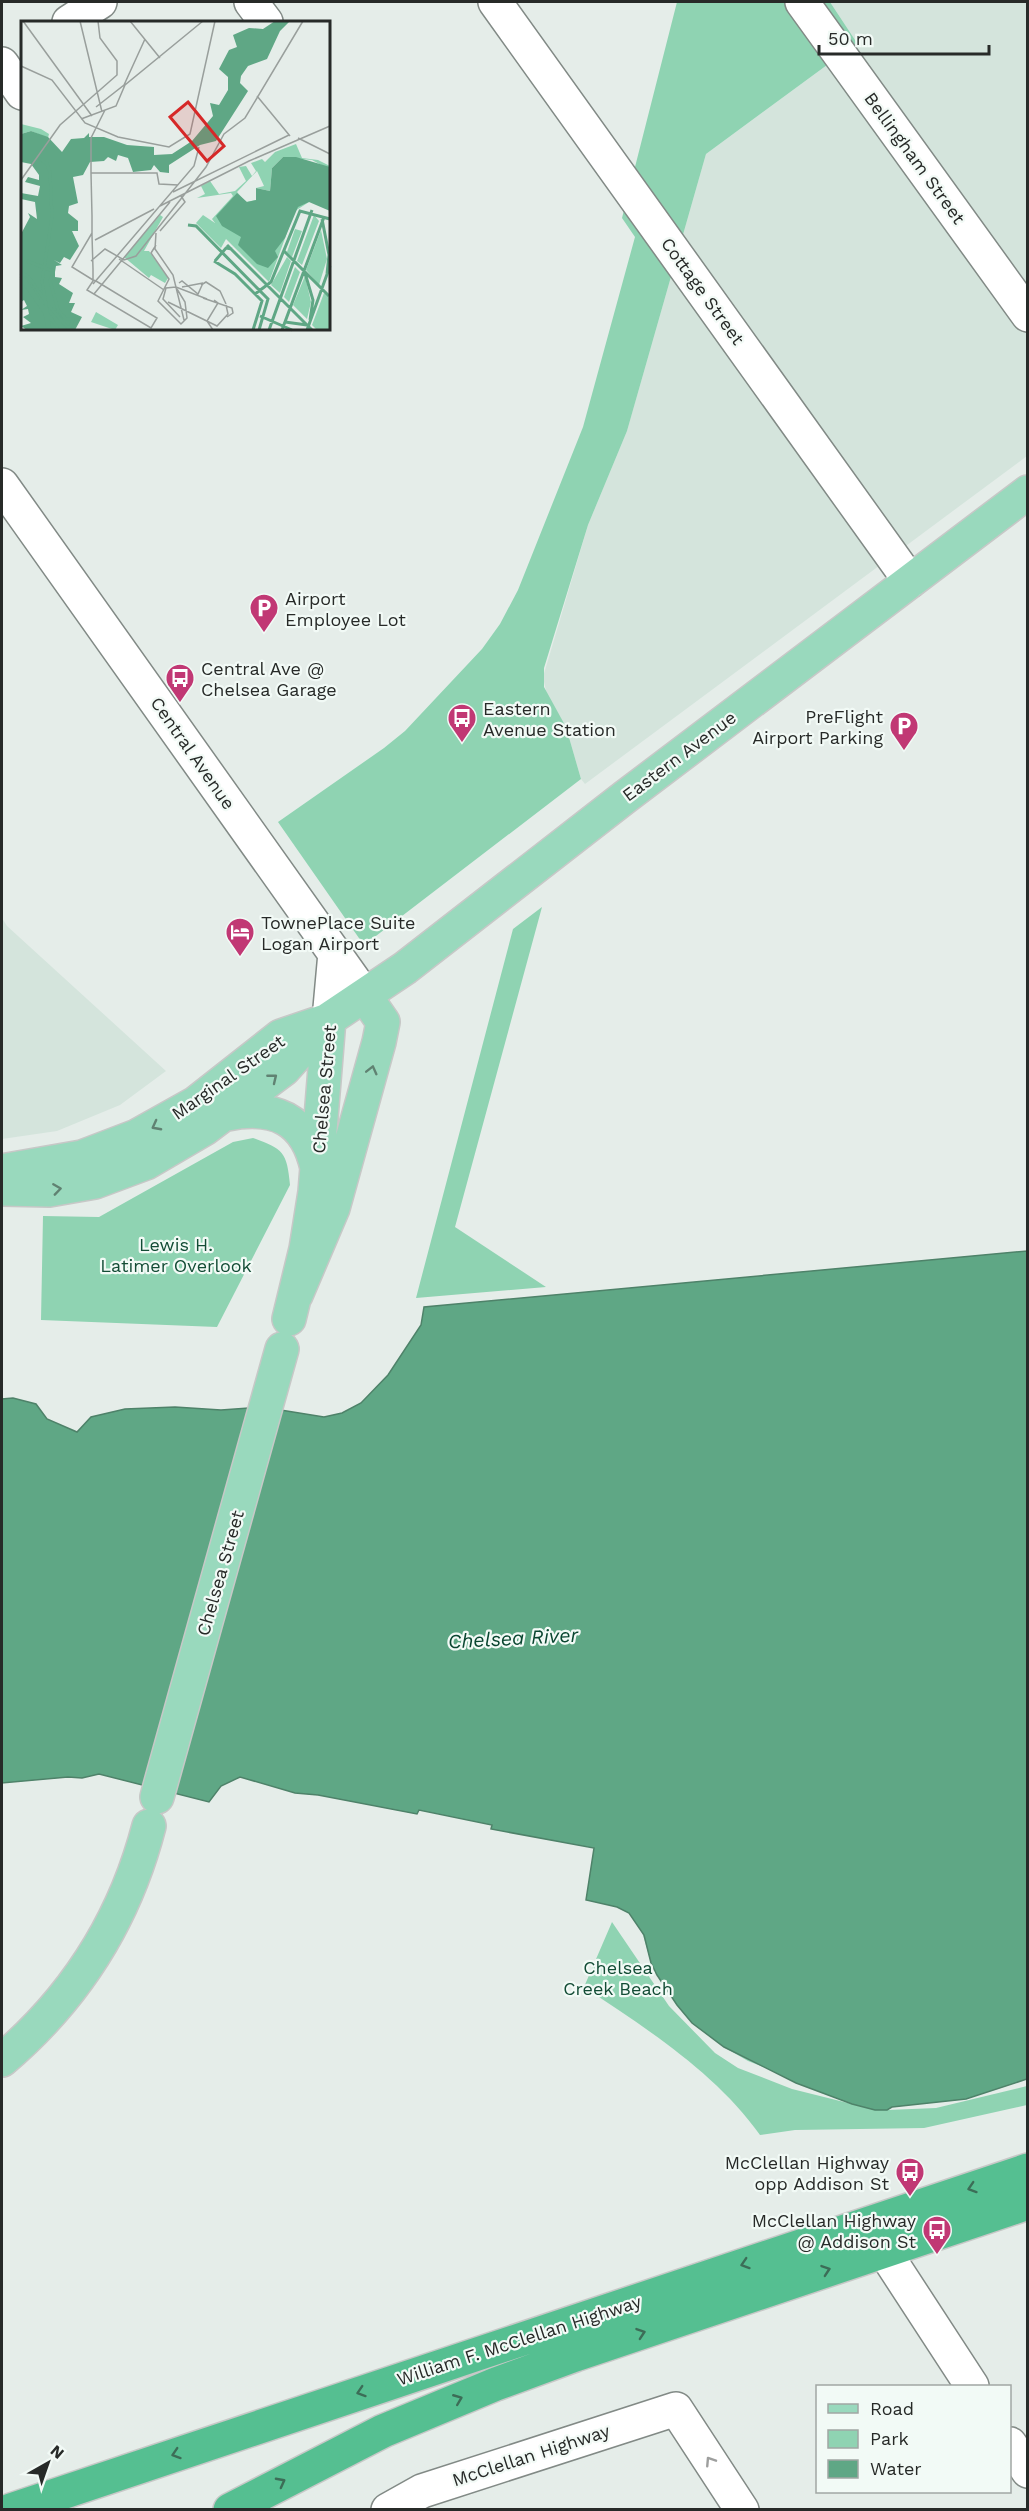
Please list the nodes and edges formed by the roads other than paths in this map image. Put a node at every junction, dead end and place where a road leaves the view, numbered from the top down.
1 (100, 2) edge
2 (251, 2) edge
3 (495, 2) edge
4 (802, 2) edge
5 (71, 21) edge
6 (265, 21) edge
7 (7, 63) edge
8 (21, 91) edge
9 (1028, 315) edge
10 (2, 485) edge
11 (1028, 492) edge
12 (910, 581) junction
13 (335, 953) junction
14 (374, 1009) junction
15 (329, 1020) junction
16 (227, 1114) junction
17 (2, 1171) edge
18 (329, 1178) junction
19 (2, 1189) edge
20 (2, 2060) edge
21 (1028, 2170) edge
22 (1028, 2203) edge
23 (884, 2251) junction
24 (971, 2385) edge
25 (1011, 2446) edge
26 (1028, 2471) edge
27 (428, 2500) edge
28 (10, 2510) edge
29 (230, 2510) edge
30 (388, 2510) edge
31 (742, 2510) edge

1 - 5 street
2 - 6 street
3 - 12 street, Cottage Street
4 - 9 street, Bellingham Street
7 - 8 street
10 - 13 street, Central Avenue
11 - 12 main road, Eastern Avenue
12 - 14 main road, Eastern Avenue
13 - 14 street, Central Avenue
13 - 15 street, Chelsea Street
14 - 15 main road, Eastern Avenue
18 -> 14 main road, Chelsea Street
16 -> 15 main road, Marginal Street
15 -> 17 main road, Marginal Street
15 - 18 main road, Chelsea Street
16 - 18 main road
19 -> 16 main road, Marginal Street
18 - 20 main road, Chelsea Street
21 -> 28 highway, William F. McClellan Highway
22 - 23 highway, William F. McClellan Highway
23 - 24 street
29 -> 23 highway, William F. McClellan Highway
25 - 26 street
27 - 30 street, McClellan Highway
31 -> 27 street, McClellan Highway

